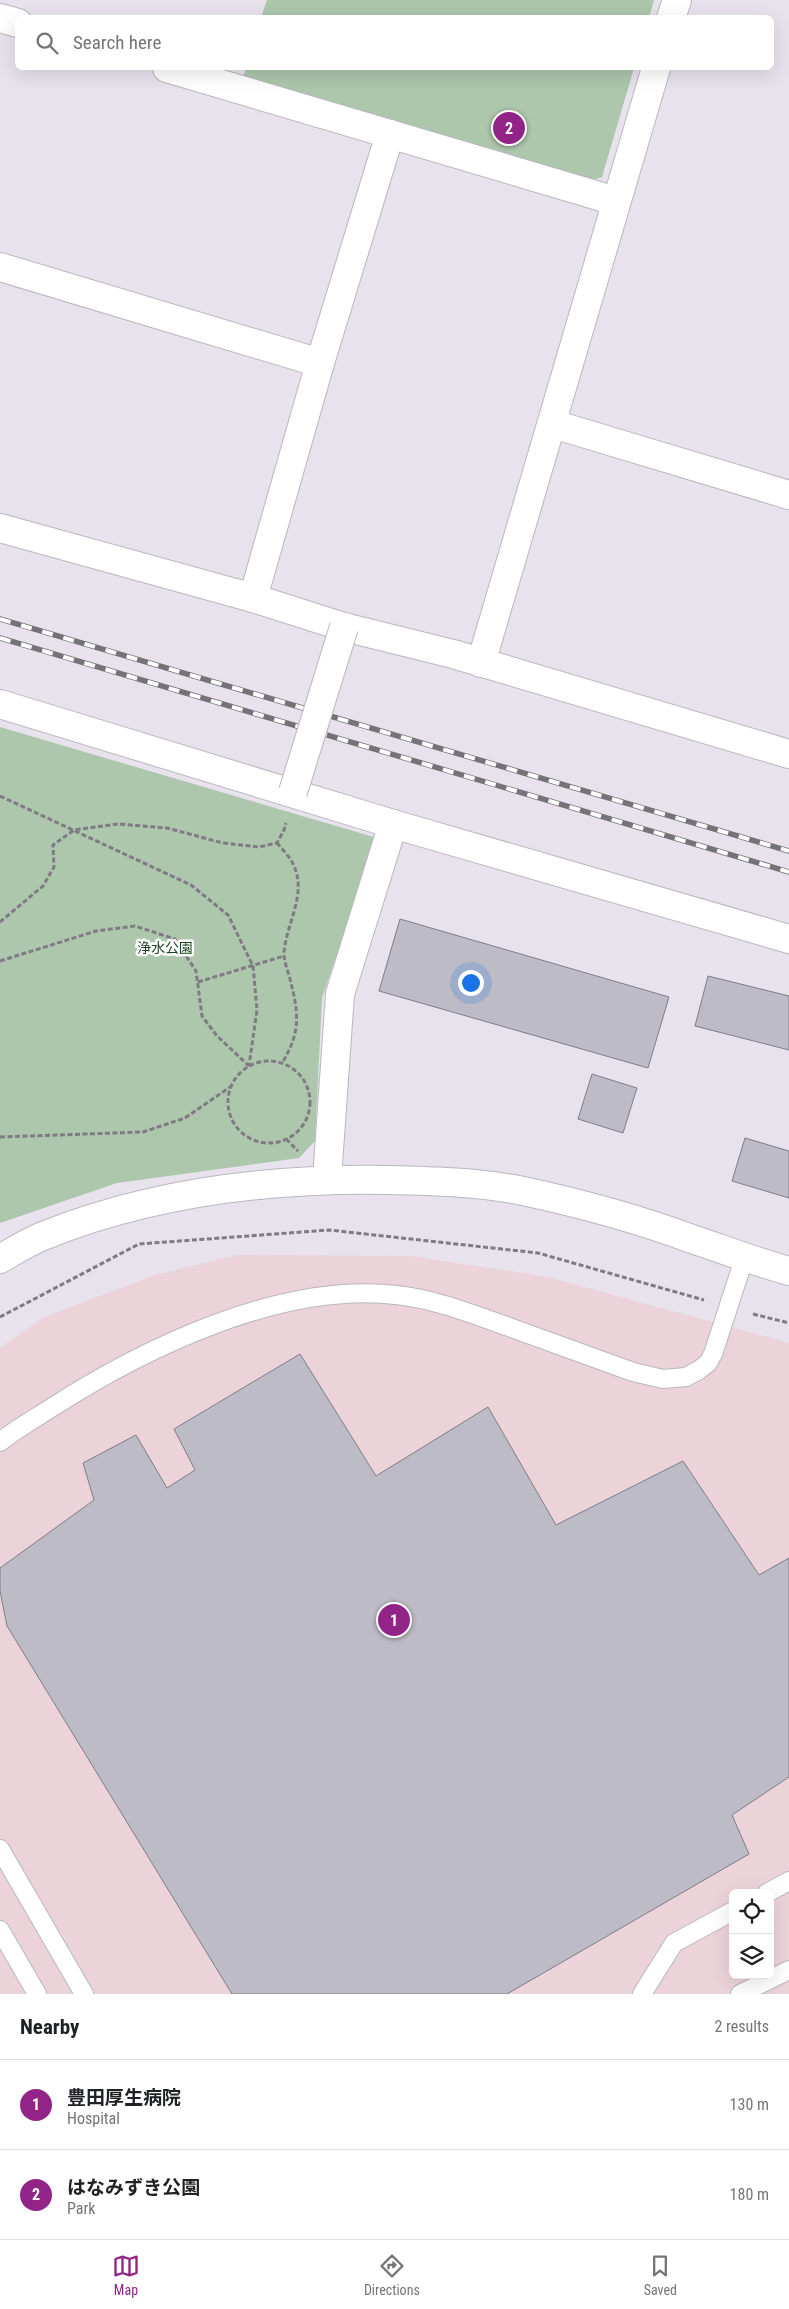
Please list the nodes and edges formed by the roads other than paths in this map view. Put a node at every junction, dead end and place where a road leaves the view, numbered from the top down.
1 (677, 0) edge
2 (672, 15) edge
3 (0, 18) edge
4 (15, 22) edge
5 (174, 70) edge
6 (655, 70) edge
7 (390, 134) junction
8 (615, 204) junction
9 (0, 268) edge
10 (320, 363) junction
11 (553, 424) junction
12 (789, 495) edge
13 (0, 528) edge
14 (253, 598) junction
15 (344, 627) junction
16 (481, 663) junction
17 (0, 704) edge
18 (789, 754) edge
19 (293, 792) junction
20 (394, 824) junction
21 (789, 939) edge
22 (327, 1179) junction
23 (0, 1259) edge
24 (744, 1259) junction
25 (789, 1271) edge
26 (0, 1442) edge
27 (0, 1849) edge
28 (789, 1880) edge
29 (773, 1889) edge
30 (729, 1913) edge
31 (0, 1930) edge
32 (789, 1970) edge
33 (37, 1994) edge
34 (84, 1994) edge
35 (642, 1994) edge
36 (740, 1994) edge

1 - 2 street
3 - 4 street
5 - 7 street
6 - 8 street
7 - 8 street
7 - 10 street
8 - 11 street
9 - 10 street
10 - 14 street
11 - 12 street
11 - 16 street
13 - 14 street
14 - 15 street
15 - 16 street
15 - 19 street, bridge
16 - 18 street
17 - 19 street
19 - 20 street
20 - 21 street
20 - 22 street
22 - 23 street
22 - 24 street
24 - 25 street
24 - 26 lane
27 - 34 lane
28 - 29 lane
30 - 35 lane
31 - 33 lane
32 - 36 lane

